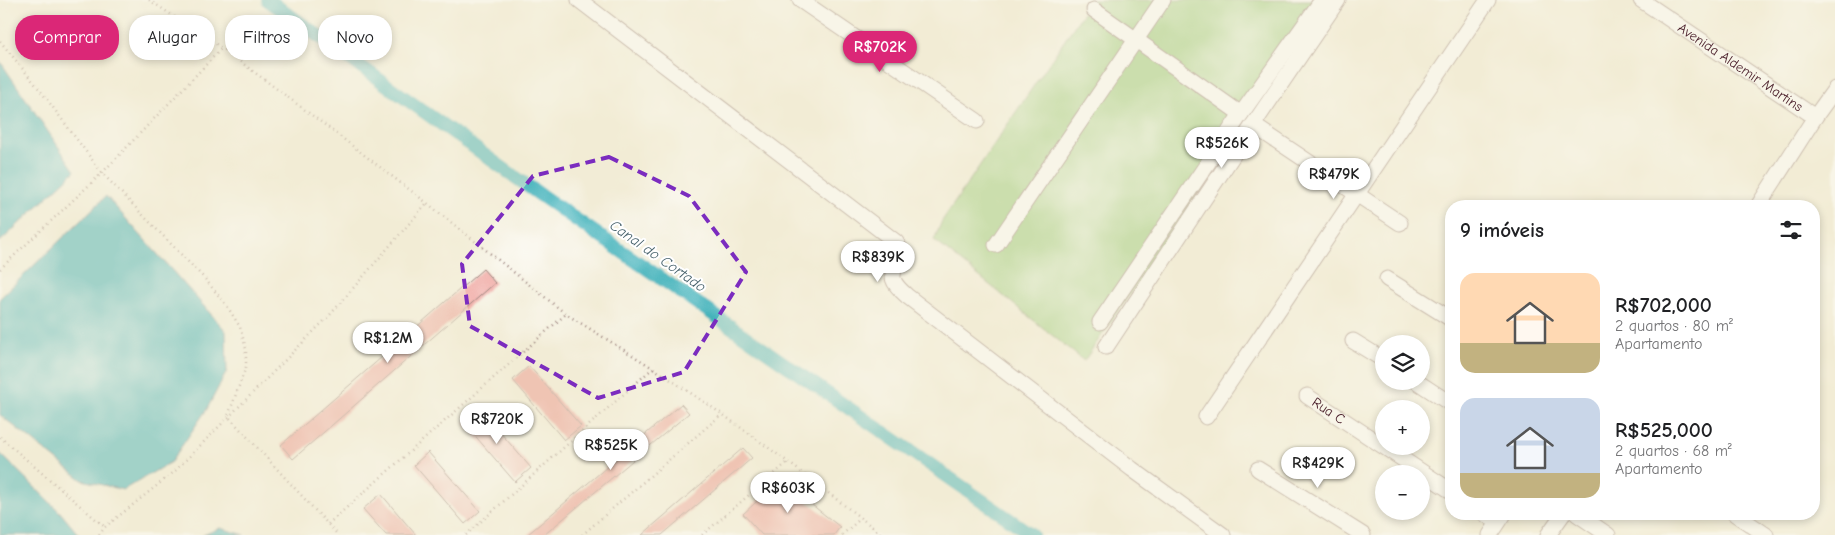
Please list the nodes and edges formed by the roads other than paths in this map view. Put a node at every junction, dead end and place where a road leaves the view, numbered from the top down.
1 (579, 0) edge
2 (800, 0) edge
3 (1163, 0) edge
4 (1322, 0) edge
5 (1338, 0) edge
6 (1488, 0) edge
7 (1641, 0) edge
8 (1094, 10) dead end
9 (1136, 39) junction
10 (1835, 89) edge
11 (1241, 114) junction
12 (1815, 117) junction
13 (977, 121) dead end
14 (1252, 125) junction
15 (1357, 193) junction
16 (1762, 200) edge
17 (1400, 223) dead end
18 (996, 245) dead end
19 (1387, 279) dead end
20 (1445, 315) edge
21 (1100, 322) dead end
22 (1353, 341) dead end
23 (1106, 347) dead end
24 (1375, 354) edge
25 (1430, 390) edge
26 (1307, 396) dead end
27 (1445, 400) edge
28 (1206, 417) dead end
29 (1258, 469) dead end
30 (1445, 487) edge
31 (1559, 520) edge
32 (1586, 520) edge
33 (1744, 520) edge
34 (1223, 535) edge
35 (1363, 535) edge
36 (1548, 535) edge
37 (1608, 535) edge
38 (1766, 535) edge

1 - 34 street
2 - 13 street
3 - 9 street
4 - 11 street
5 - 14 street
6 - 15 street
7 - 12 street, Avenida Aldemir Martins
8 - 9 street
9 - 11 street
9 - 18 street
10 - 12 street
11 - 21 street
12 - 16 street
14 - 15 street
14 - 23 street
15 - 17 street
15 - 28 street
19 - 20 street
22 - 24 street
25 - 27 street
26 - 30 street, Rua C
29 - 35 street
31 - 36 street
32 - 37 street
33 - 38 street

